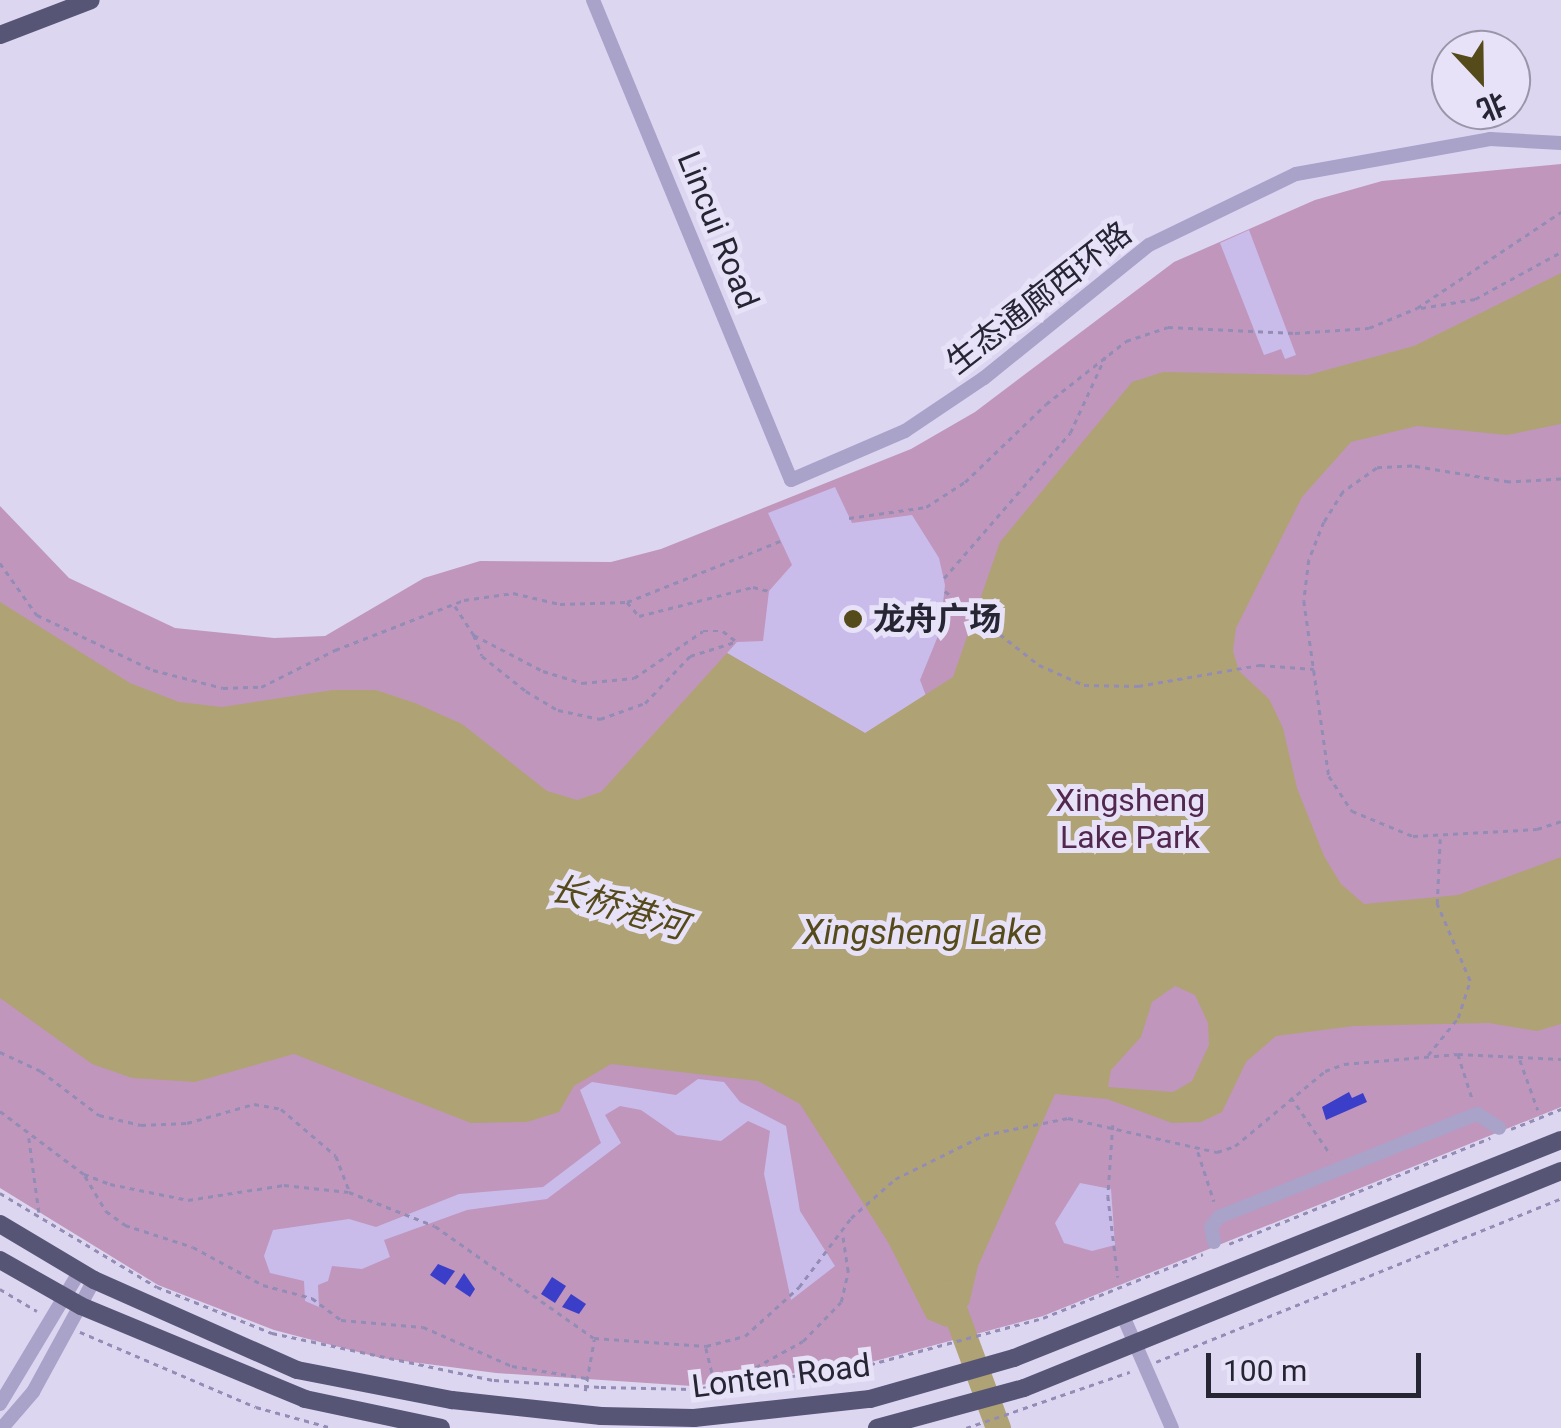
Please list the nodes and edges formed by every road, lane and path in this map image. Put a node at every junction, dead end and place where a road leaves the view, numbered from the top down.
1 (91, 0) edge
2 (593, 0) edge
3 (0, 34) edge
4 (1561, 143) edge
5 (1561, 212) edge
6 (1561, 252) edge
7 (1417, 308) junction
8 (1105, 356) junction
9 (1561, 479) edge
10 (791, 480) joint
11 (849, 518) dead end
12 (780, 541) dead end
13 (0, 563) edge
14 (944, 578) dead end
15 (769, 591) dead end
16 (945, 591) dead end
17 (627, 602) junction
18 (454, 604) junction
19 (474, 635) junction
20 (1314, 669) junction
21 (1561, 821) edge
22 (1440, 836) junction
23 (0, 1052) edge
24 (1429, 1054) junction
25 (1458, 1054) junction
26 (1561, 1058) edge
27 (1520, 1060) junction
28 (1291, 1097) junction
29 (1561, 1109) edge
30 (1538, 1110) dead end
31 (0, 1111) edge
32 (1477, 1114) junction
33 (1114, 1124) junction
34 (1499, 1132) junction
35 (29, 1137) junction
36 (1561, 1140) edge
37 (1198, 1152) junction
38 (1338, 1170) junction
39 (1561, 1171) edge
40 (84, 1174) junction
41 (349, 1192) junction
42 (0, 1193) edge
43 (1561, 1198) edge
44 (39, 1212) dead end
45 (1220, 1217) junction
46 (0, 1224) edge
47 (842, 1231) junction
48 (1215, 1247) junction
49 (0, 1260) edge
50 (87, 1276) junction
51 (1118, 1277) dead end
52 (0, 1289) edge
53 (74, 1303) junction
54 (42, 1314) dead end
55 (1124, 1316) junction
56 (76, 1330) dead end
57 (594, 1338) junction
58 (1136, 1344) junction
59 (706, 1346) junction
60 (738, 1377) dead end
61 (586, 1378) junction
62 (714, 1379) dead end
63 (585, 1390) dead end
64 (0, 1404) edge
65 (620, 1422) edge
66 (2, 1428) edge
67 (332, 1428) edge
68 (440, 1428) edge
69 (877, 1428) edge
70 (966, 1428) edge
71 (1172, 1428) edge

1 - 3 main road
2 - 10 street, Lincui Road
4 - 10 street, 生态通廊西环路
5 - 7 path
6 - 7 path
7 - 8 path
8 - 11 path
8 - 14 path
9 - 20 path
12 - 17 path
13 - 18 path
15 - 17 path
16 - 20 path
17 - 18 path
18 - 19 path
19 - 19 path
20 - 22 path
21 - 22 path
22 - 24 path
23 - 41 path
24 - 25 path
24 - 28 path
25 - 27 path
25 - 32 path
26 - 27 path
27 - 30 path
28 - 37 path
28 - 38 path
29 - 34 path
31 - 35 path
32 - 34 street
32 - 38 street
33 - 37 path
33 - 47 path
33 - 51 path
34 - 48 path
35 - 40 path
35 - 44 path
36 - 55 main road, Lonten Road
37 - 45 path
38 - 45 street
39 - 58 main road, Lonten Road
40 - 41 path
40 - 61 path
41 - 57 path
42 - 48 path
43 - 70 path
45 - 48 street
46 - 50 main road, Lonten Road
47 - 59 path
47 - 60 path
49 - 53 main road
50 - 53 street
50 - 65 main road, Lonten Road
52 - 54 path
53 - 64 street
53 - 66 street
53 - 68 main road
55 - 58 street
55 - 65 main road, Lonten Road
56 - 67 path
57 - 59 path
57 - 61 path
58 - 69 main road, Lonten Road
58 - 71 street
59 - 62 path
61 - 63 path

